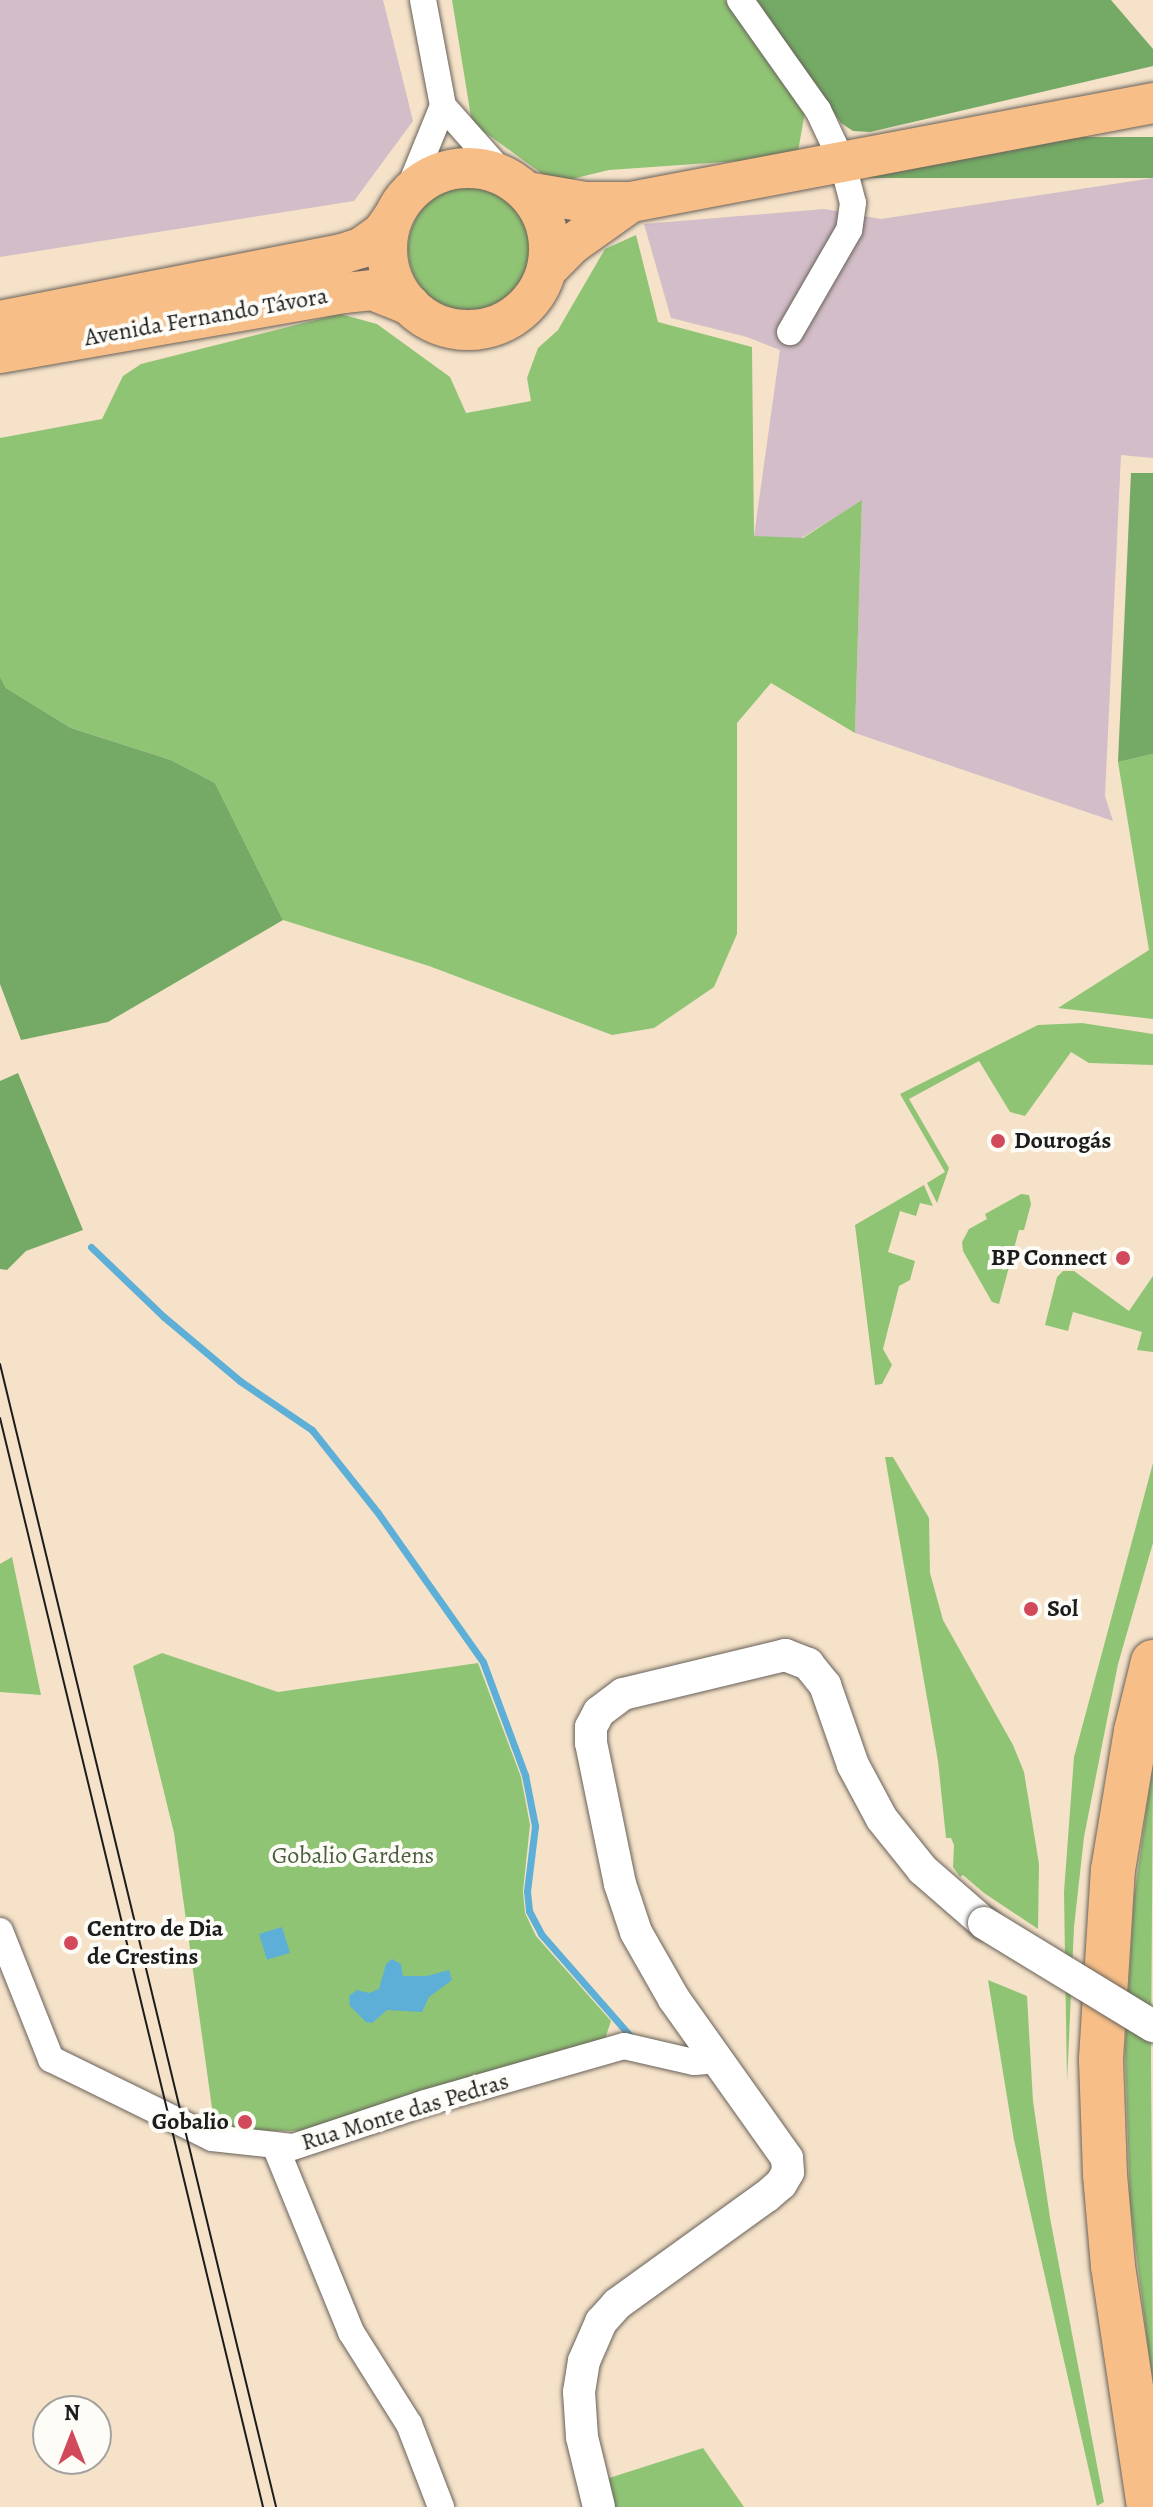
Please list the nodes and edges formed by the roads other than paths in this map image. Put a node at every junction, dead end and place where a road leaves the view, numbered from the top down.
1 (423, 0) edge
2 (740, 0) edge
3 (1153, 103) edge
4 (443, 106) junction
5 (842, 161) junction
6 (516, 184) junction
7 (631, 202) junction
8 (400, 206) junction
9 (548, 268) junction
10 (410, 305) junction
11 (0, 321) edge
12 (790, 332) dead end
13 (0, 353) edge
14 (1153, 1662) edge
15 (0, 1931) edge
16 (1153, 2026) edge
17 (715, 2055) junction
18 (276, 2148) junction
19 (441, 2507) edge
20 (599, 2507) edge
21 (1149, 2507) edge

1 - 4 street
2 - 5 street
3 - 5 main road
4 - 6 street
4 - 8 street
5 - 7 main road
5 - 12 street
6 - 7 main road
6 - 8 main road
6 - 9 main road
7 - 9 main road
8 - 10 main road
8 - 11 main road, Avenida Fernando Távora
9 - 10 main road
10 - 13 main road, Avenida Fernando Távora
14 - 21 highway
15 - 18 street, Rua Monte das Pedras
16 - 17 street, bridge
17 - 18 street, Rua Monte das Pedras
17 - 20 street
18 - 19 street

